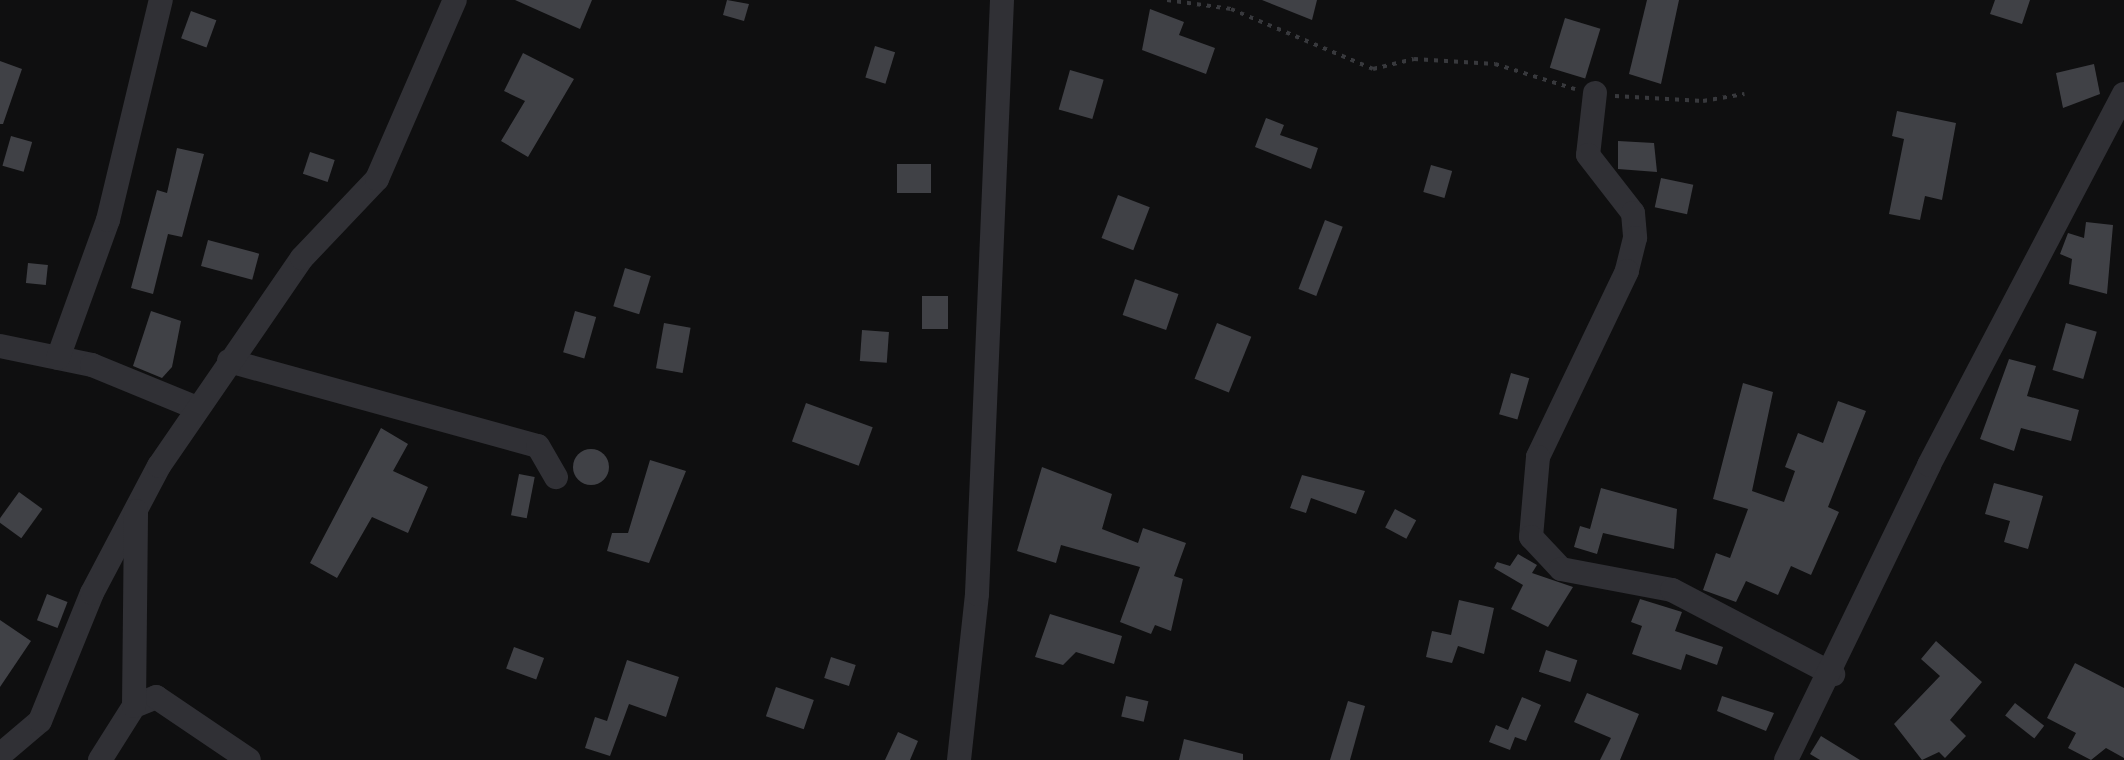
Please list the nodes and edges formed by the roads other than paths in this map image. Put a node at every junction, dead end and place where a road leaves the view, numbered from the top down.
1 (161, 0) edge
2 (455, 0) edge
3 (1002, 0) edge
4 (1595, 93) road end
5 (2124, 94) edge
6 (0, 346) edge
7 (58, 358) junction
8 (229, 361) junction
9 (197, 408) junction
10 (556, 477) dead end
11 (136, 509) junction
12 (1833, 674) junction
13 (134, 706) junction
14 (3, 755) edge
15 (100, 760) edge
16 (249, 760) edge
17 (959, 760) edge
18 (1786, 760) edge

1 - 7 street
2 - 8 street
3 - 17 street
4 - 12 street
5 - 12 street
6 - 7 street
7 - 9 street
8 - 9 street
8 - 10 street
9 - 11 street
11 - 13 street
11 - 14 street
12 - 18 street
13 - 15 street
13 - 16 street

